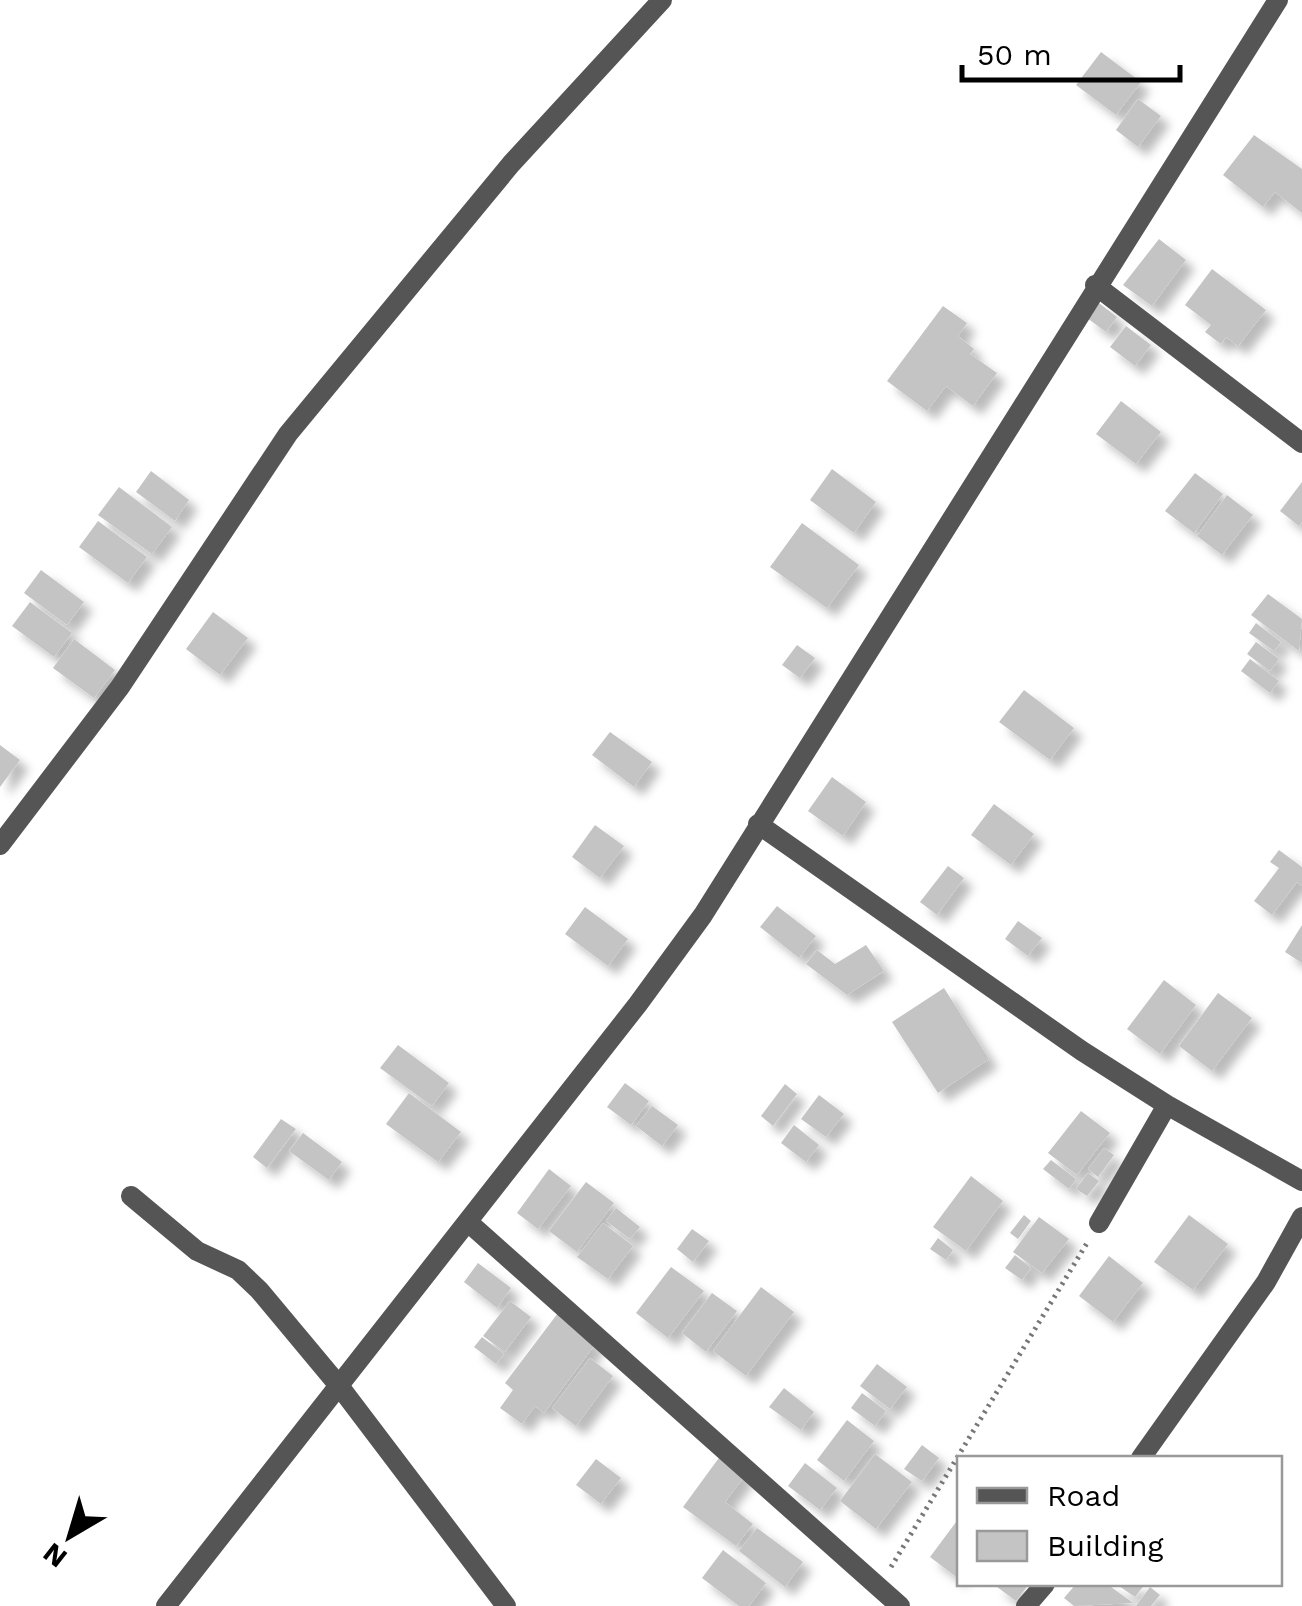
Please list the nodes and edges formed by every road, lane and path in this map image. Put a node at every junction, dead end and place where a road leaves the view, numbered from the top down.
1 (662, 0) edge
2 (1278, 0) edge
3 (1095, 285) junction
4 (1302, 442) edge
5 (758, 824) junction
6 (0, 845) edge
7 (1167, 1106) junction
8 (1302, 1182) edge
9 (130, 1196) dead end
10 (1302, 1217) edge
11 (468, 1222) junction
12 (1099, 1223) joint
13 (340, 1387) junction
14 (957, 1456) edge
15 (957, 1456) edge
16 (1142, 1456) edge
17 (878, 1586) junction
18 (1042, 1586) edge
19 (166, 1606) edge
20 (506, 1606) edge
21 (900, 1606) edge
22 (1026, 1606) edge

1 - 6 street
2 - 3 street
3 - 4 street
3 - 5 street
5 - 7 street
5 - 11 street
7 - 8 street
7 - 12 street
9 - 13 street
10 - 16 street
11 - 13 street
11 - 17 street
12 - 14 path
13 - 19 street
13 - 20 street
15 - 17 path
17 - 21 street
18 - 22 street

